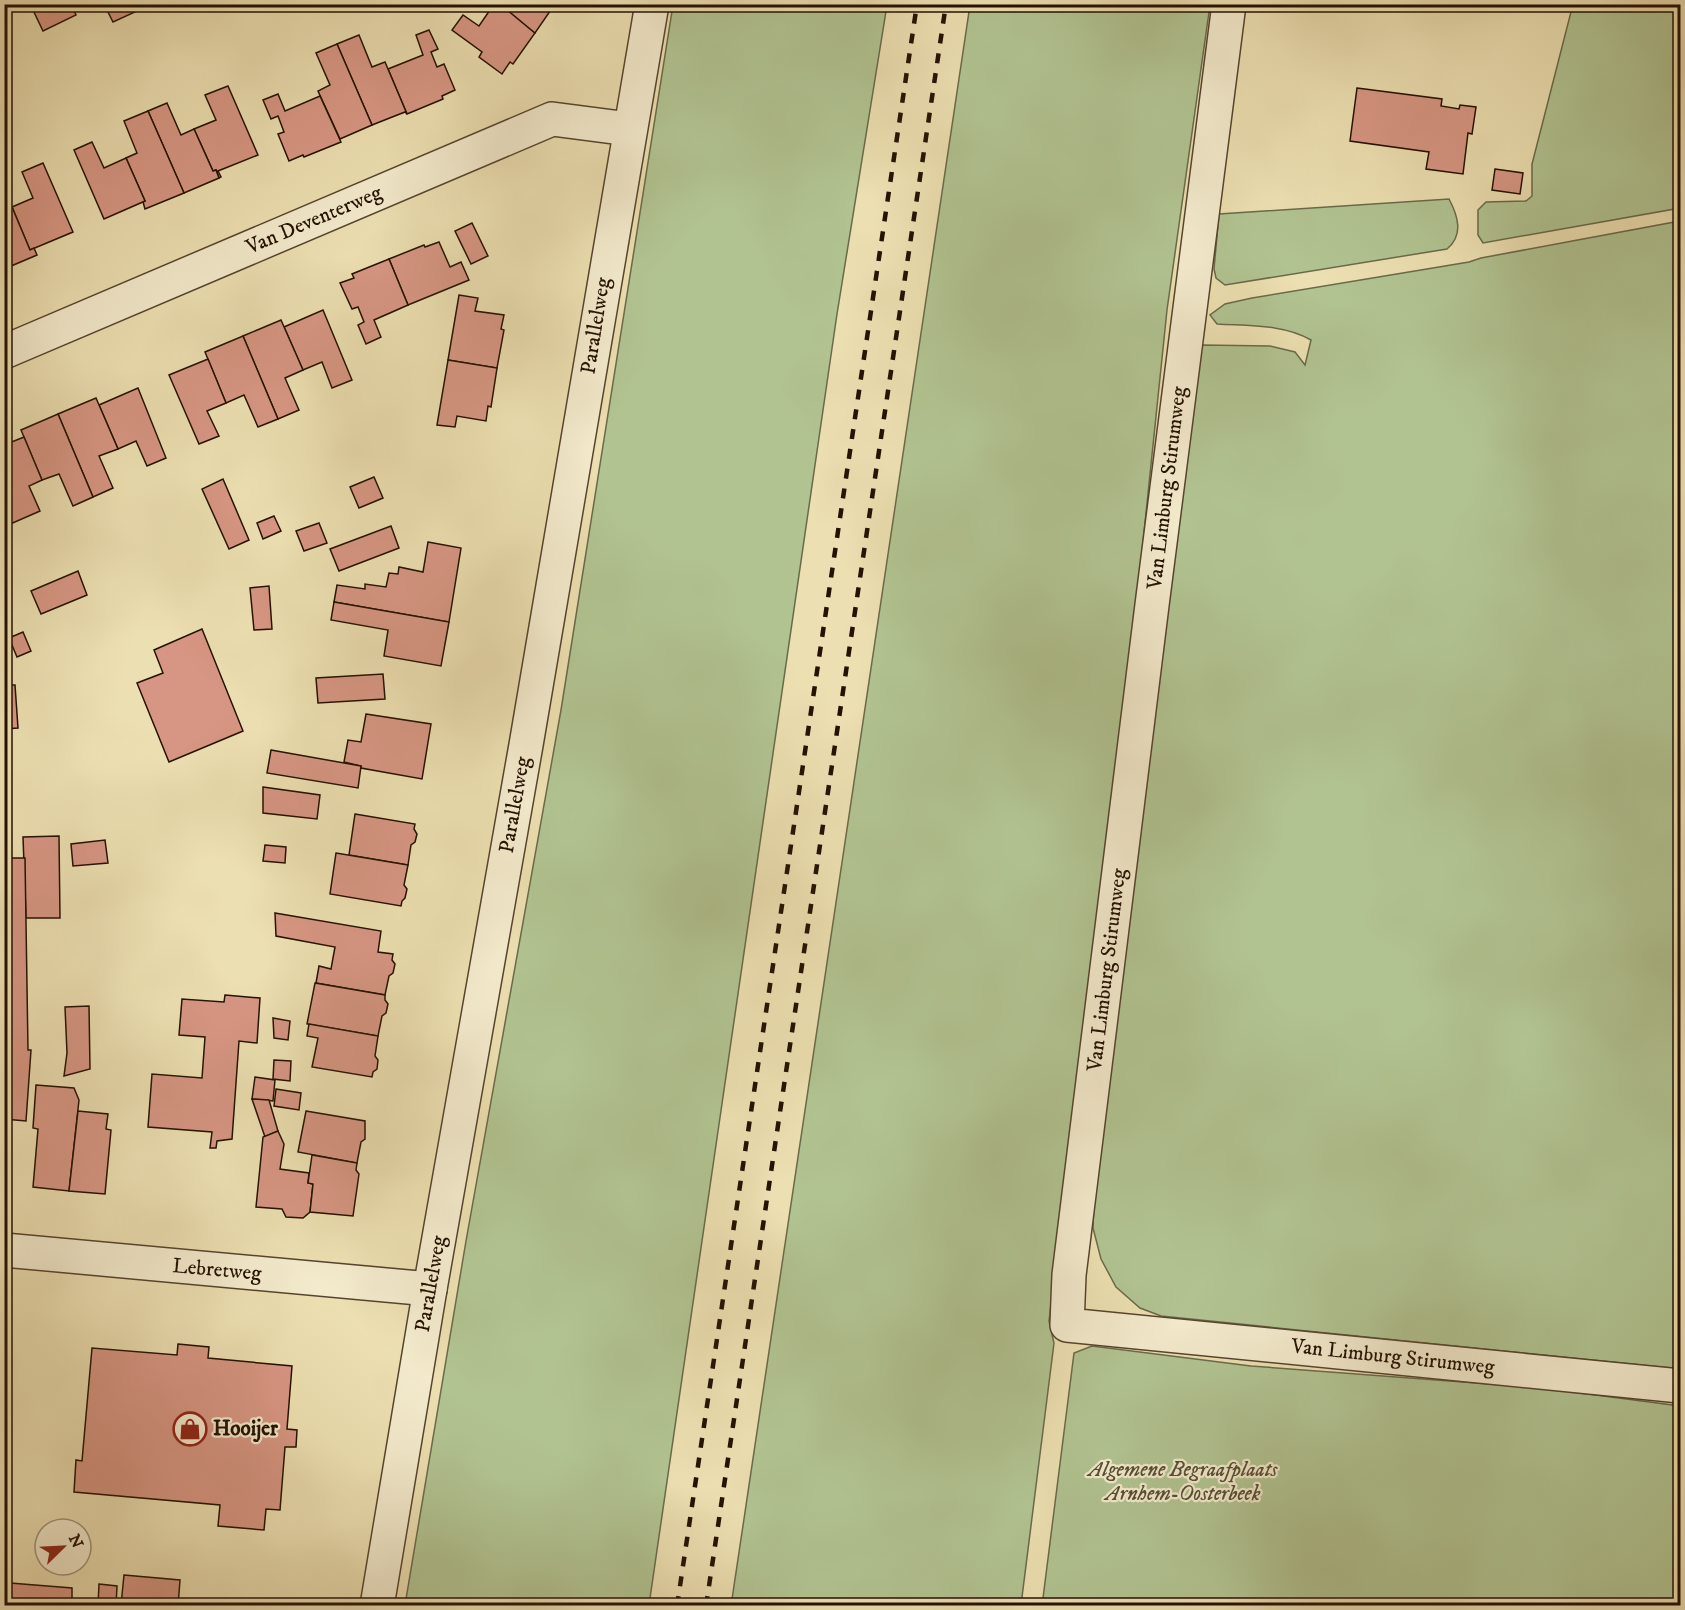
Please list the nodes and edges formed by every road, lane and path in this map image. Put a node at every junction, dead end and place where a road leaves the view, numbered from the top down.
1 (652, 4) edge
2 (1229, 4) edge
3 (629, 129) junction
4 (4, 352) edge
5 (4, 1250) edge
6 (430, 1289) junction
7 (1680, 1386) edge
8 (377, 1605) edge

1 - 3 street, Parallelweg
2 - 7 street, Van Limburg Stirumweg
3 - 4 street, Van Deventerweg
3 - 6 street, Parallelweg
5 - 6 street, Lebretweg
6 - 8 street, Parallelweg

